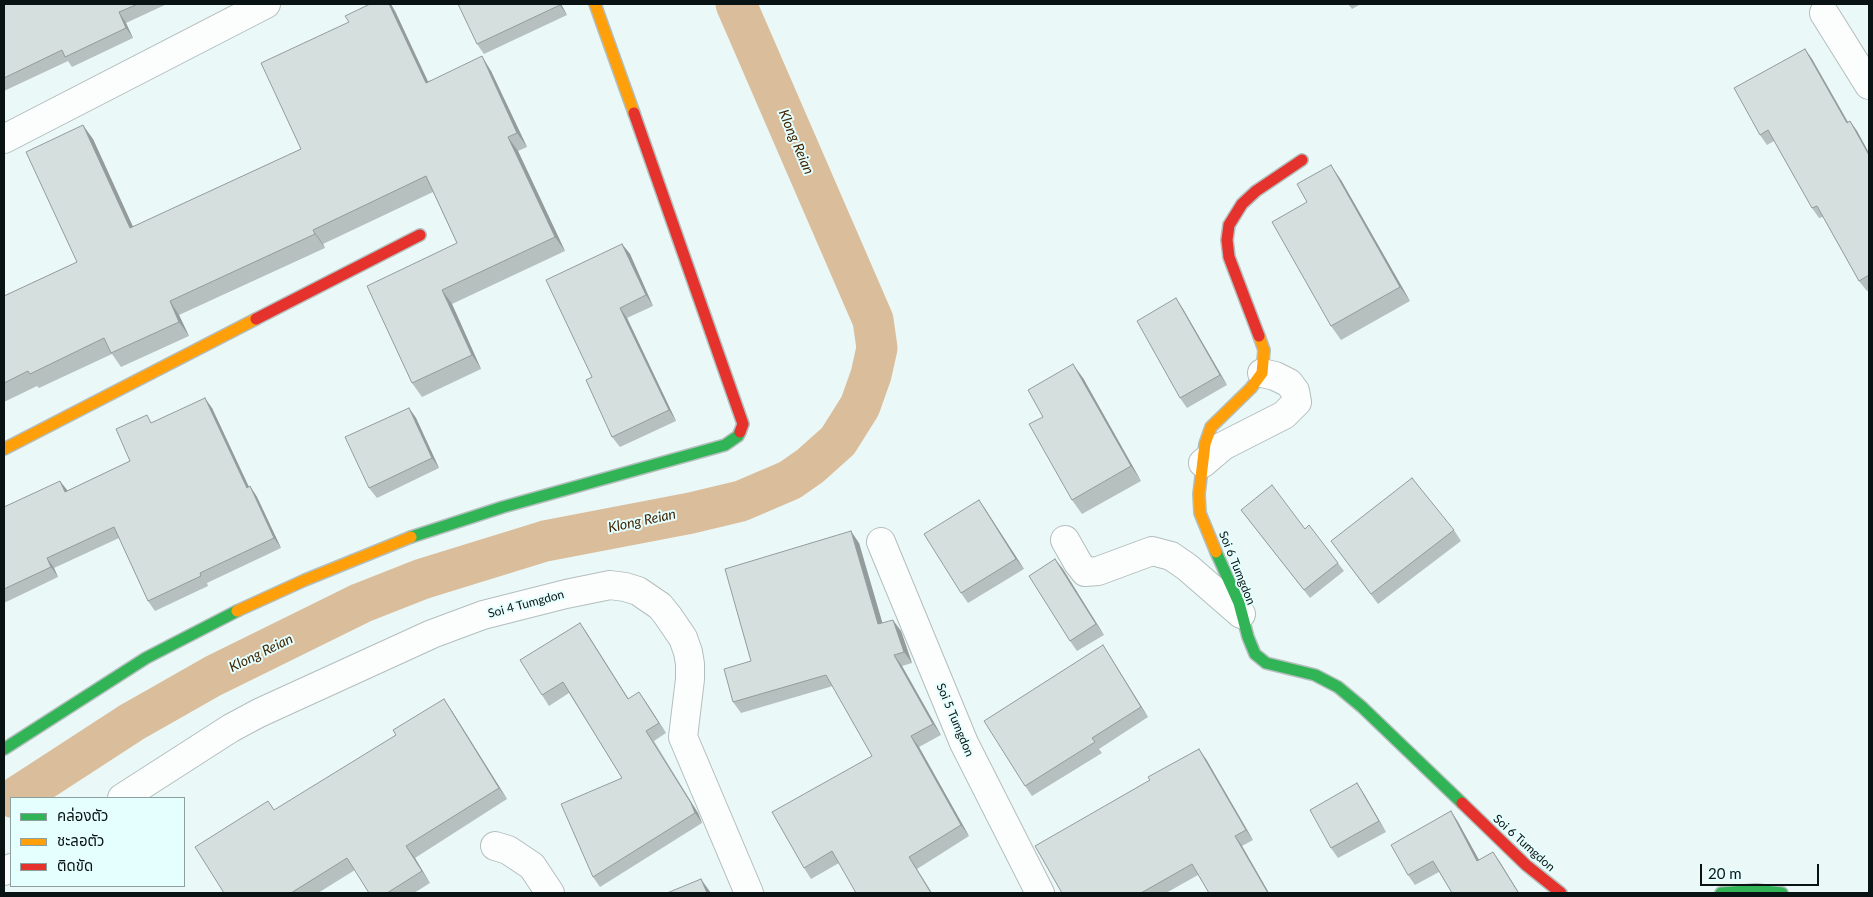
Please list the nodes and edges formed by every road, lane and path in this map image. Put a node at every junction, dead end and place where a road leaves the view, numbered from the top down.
1 (266, 4) edge
2 (595, 4) edge
3 (1824, 13) dead end
4 (1869, 85) edge
5 (4, 139) edge
6 (1302, 160) dead end
7 (420, 235) dead end
8 (1262, 373) junction
9 (4, 450) edge
10 (1203, 463) junction
11 (1065, 540) dead end
12 (881, 542) dead end
13 (1242, 614) junction
14 (4, 749) edge
15 (124, 797) edge
16 (495, 846) dead end
17 (550, 893) edge
18 (749, 893) edge
19 (1040, 893) edge
20 (1561, 893) edge
21 (1721, 893) edge
22 (1782, 893) edge

1 - 5 street
2 - 14 street
3 - 4 street
6 - 8 street
7 - 9 street
8 - 10 street, Soi 6 Tumgdon
8 - 10 street
10 - 13 street, Soi 6 Tumgdon
11 - 13 street
12 - 19 street, Soi 5 Tumgdon
13 - 20 street, Soi 6 Tumgdon
15 - 18 street, Soi 4 Tumgdon
16 - 17 street
21 - 22 street

